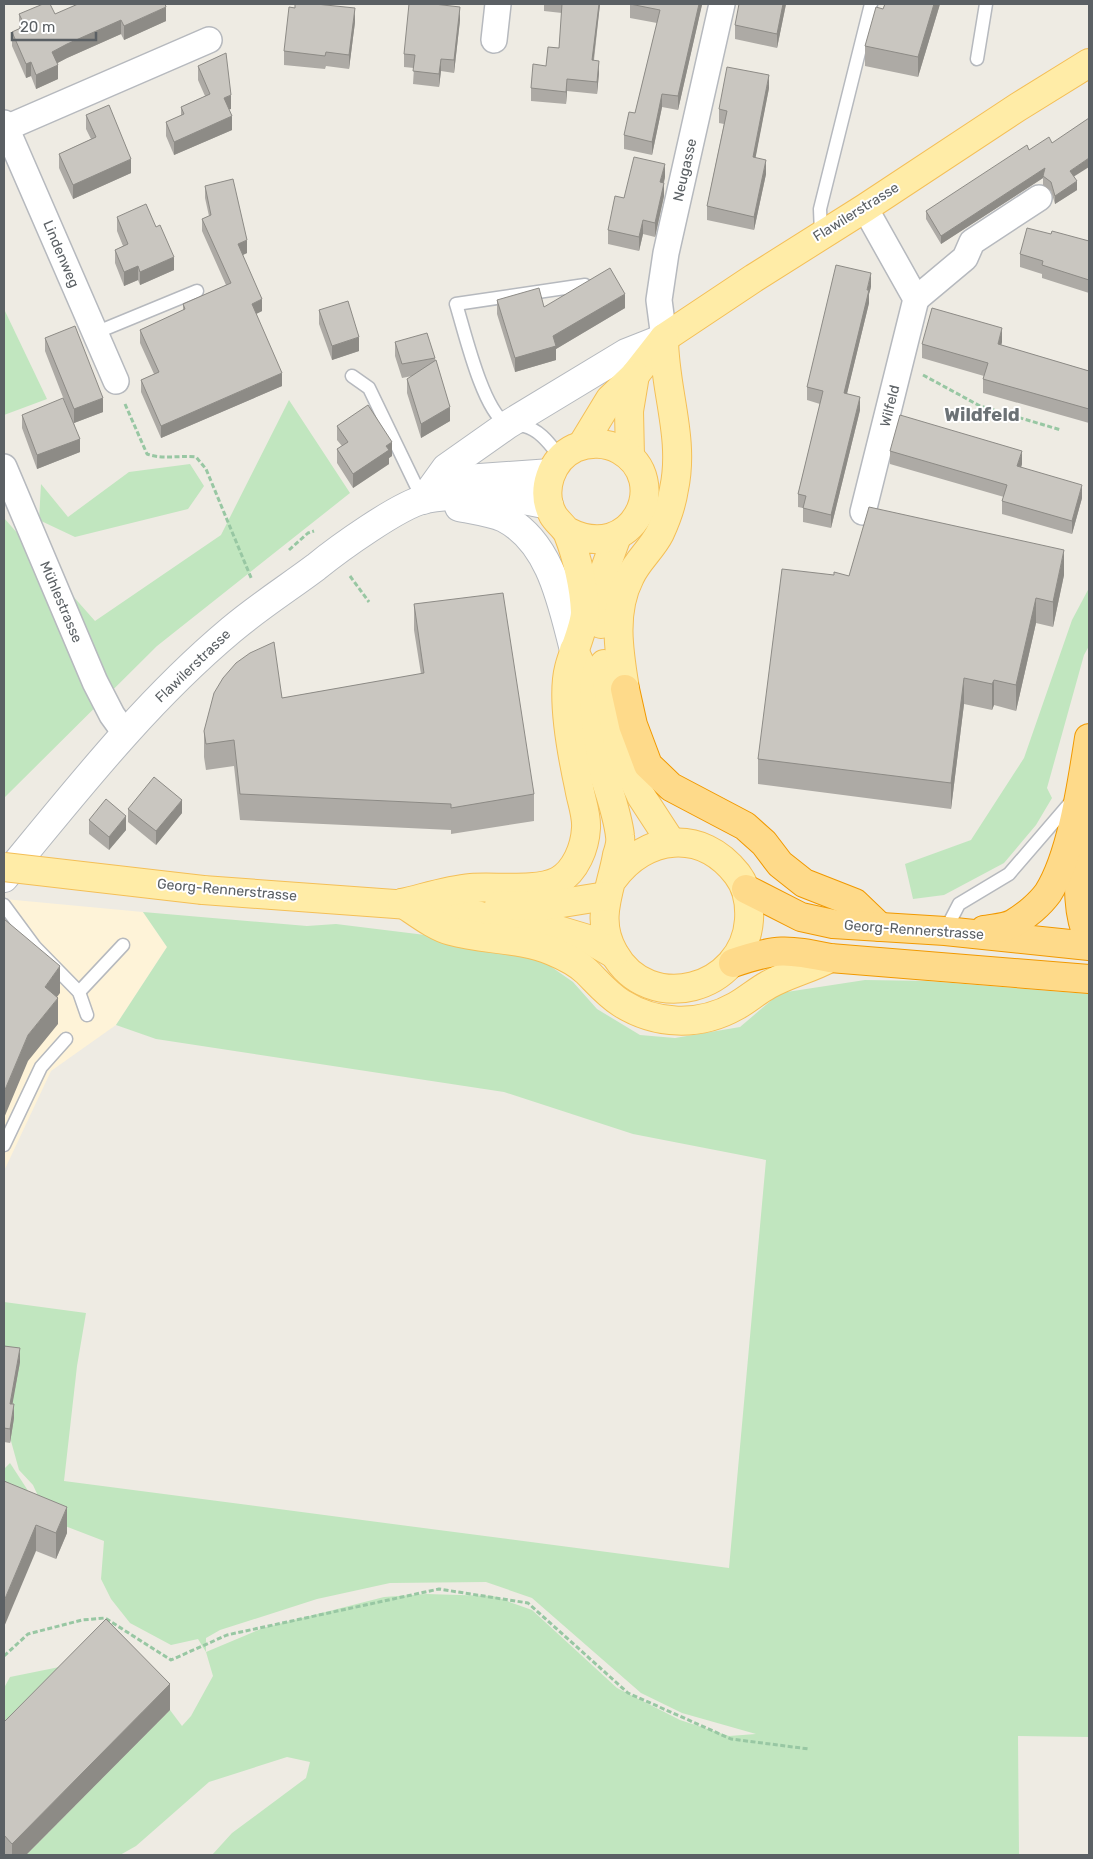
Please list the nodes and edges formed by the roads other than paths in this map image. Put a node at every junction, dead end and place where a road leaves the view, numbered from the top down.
1 (498, 4) edge
2 (722, 4) edge
3 (871, 4) edge
4 (986, 4) edge
5 (209, 40) dead end
6 (494, 40) dead end
7 (977, 59) dead end
8 (1089, 63) edge
9 (5, 126) edge
10 (1039, 198) dead end
11 (865, 208) junction
12 (821, 234) junction
13 (585, 285) edge
14 (197, 291) dead end
15 (916, 300) junction
16 (95, 333) junction
17 (664, 338) junction
18 (635, 374) junction
19 (352, 376) dead end
20 (116, 381) road end
21 (507, 425) junction
22 (630, 457) junction
23 (565, 459) junction
24 (4, 467) edge
25 (431, 491) junction
26 (549, 505) junction
27 (867, 513) edge
28 (567, 531) junction
29 (617, 536) junction
30 (574, 650) junction
31 (625, 689) joint
32 (125, 733) junction
33 (1089, 738) edge
34 (1081, 791) junction
35 (671, 842) junction
36 (4, 867) edge
37 (4, 878) edge
38 (609, 888) junction
39 (746, 889) junction
40 (402, 903) junction
41 (4, 905) edge
42 (450, 908) junction
43 (880, 927) junction
44 (945, 932) junction
45 (1089, 939) edge
46 (123, 945) dead end
47 (1089, 946) edge
48 (1089, 950) edge
49 (614, 954) junction
50 (733, 962) junction
51 (820, 964) junction
52 (1036, 973) junction
53 (1089, 978) edge
54 (79, 992) junction
55 (87, 1015) dead end
56 (66, 1039) dead end
57 (4, 1145) edge

1 - 6 street
2 - 17 street, Neugasse
3 - 12 lane
4 - 7 lane
5 - 9 street, Lindenweg
8 - 11 main road, Flawilerstrasse
9 - 16 street, Lindenweg
10 - 15 street
11 - 12 main road, Flawilerstrasse
11 - 15 street
12 - 17 main road, Flawilerstrasse
13 - 21 lane
14 - 16 lane
15 - 27 street, Wilfeld
16 - 20 street, Lindenweg
17 - 18 main road, Flawilerstrasse
17 - 21 main road
17 - 31 main road
18 - 22 main road, Flawilerstrasse
18 - 23 main road, Flawilerstrasse
19 - 25 lane
21 - 23 lane
21 - 25 main road
22 - 23 main road
22 - 29 main road
23 - 25 main road, Flawilerstrasse
23 - 26 main road
24 - 32 street, Mühlestrasse
25 - 26 main road, Flawilerstrasse
25 - 30 main road
25 - 32 main road, Flawilerstrasse
26 - 28 main road
28 - 29 main road
28 - 30 main road
29 - 35 main road
30 - 38 main road
30 - 40 main road
31 - 43 highway
32 - 37 main road, Flawilerstrasse
33 - 34 highway
34 - 44 lane
34 - 44 highway
34 - 45 highway
35 - 38 main road
35 - 39 main road
36 - 40 main road, Georg-Rennerstrasse, bridge
38 - 42 main road, Georg-Rennerstrasse
38 - 49 main road
39 - 43 highway, Georg-Rennerstrasse
39 - 50 main road
40 - 42 main road, Georg-Rennerstrasse
40 - 51 main road
41 - 54 lane
42 - 49 main road, Georg-Rennerstrasse
43 - 44 highway, Georg-Rennerstrasse
44 - 47 highway, Georg-Rennerstrasse
46 - 54 lane
48 - 52 highway
49 - 50 main road
50 - 51 highway
51 - 52 highway
52 - 53 highway
54 - 55 lane
56 - 57 lane

